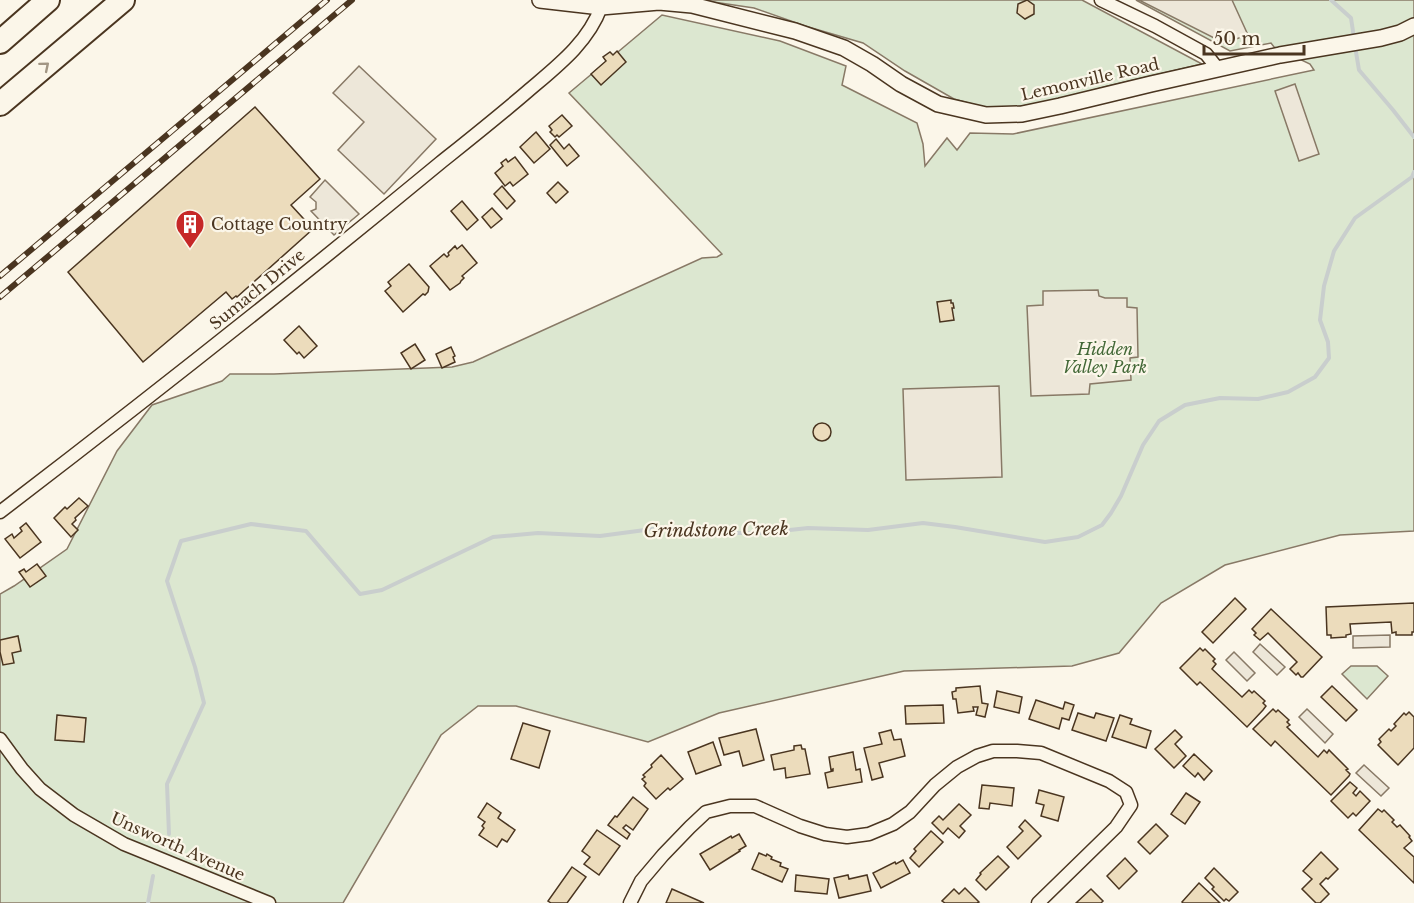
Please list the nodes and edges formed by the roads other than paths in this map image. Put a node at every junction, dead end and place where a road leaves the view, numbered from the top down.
1 (48, 0) edge
2 (123, 0) edge
3 (540, 0) edge
4 (1101, 0) edge
5 (601, 7) junction
6 (1414, 26) edge
7 (0, 42) edge
8 (1218, 69) junction
9 (0, 104) edge
10 (0, 512) edge
11 (0, 739) edge
12 (269, 903) edge
13 (630, 903) edge
14 (1038, 903) edge

1 - 7 highway
9 -> 2 highway
3 - 5 street, Lemonville Road
4 - 8 street
5 - 8 street, Lemonville Road
5 - 10 street, Sumach Drive
6 - 8 street, Lemonville Road
11 - 12 street, Unsworth Avenue
13 - 14 street

